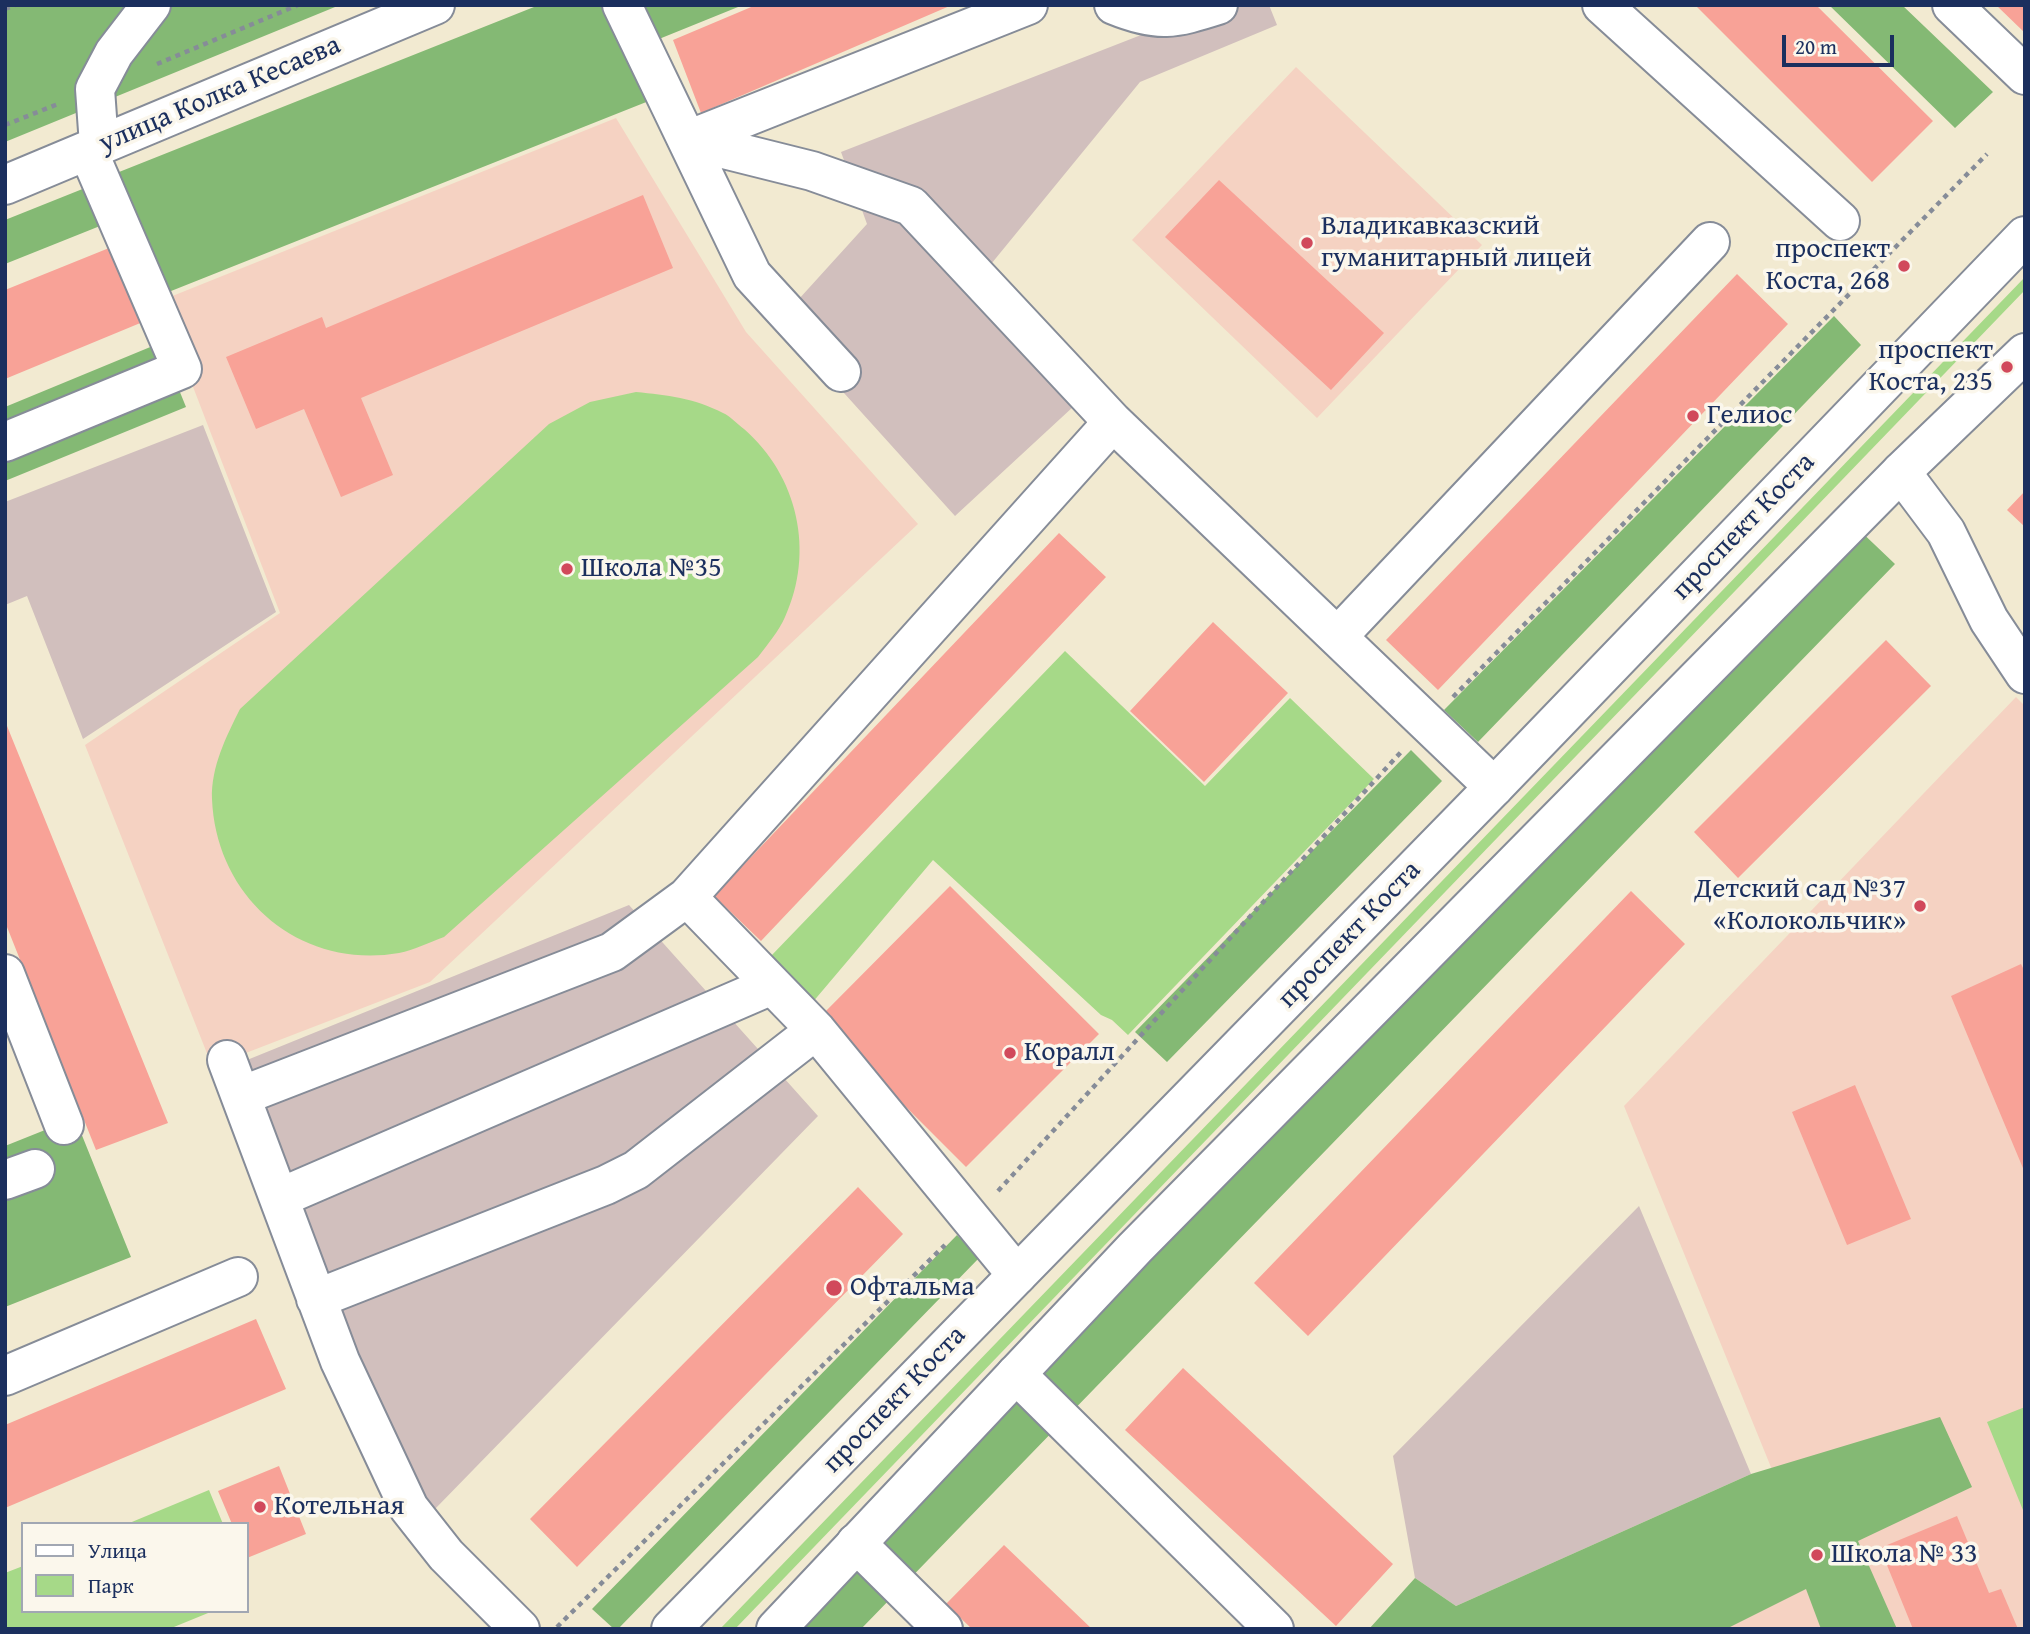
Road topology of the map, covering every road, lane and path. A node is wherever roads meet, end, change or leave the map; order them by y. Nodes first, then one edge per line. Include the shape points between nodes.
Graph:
1 (15, 5) edge
2 (151, 5) edge
3 (435, 5) edge
4 (622, 5) edge
5 (1028, 5) edge
6 (1114, 5) edge
7 (1218, 5) edge
8 (1602, 5) edge
9 (1952, 5) edge
10 (5, 9) edge
11 (2025, 75) edge
12 (688, 140) junction
13 (94, 148) junction
14 (1987, 154) dead end
15 (5, 185) edge
16 (1840, 221) dead end
17 (2025, 236) edge
18 (1710, 242) dead end
19 (2025, 353) edge
20 (841, 372) dead end
21 (1113, 422) junction
22 (5, 442) edge
23 (1901, 472) junction
24 (1338, 636) junction
25 (2025, 674) edge
26 (1427, 723) junction
27 (1494, 787) junction
28 (687, 897) junction
29 (5, 974) edge
30 (772, 985) junction
31 (816, 1030) junction
32 (227, 1060) dead end
33 (241, 1096) junction
34 (64, 1125) dead end
35 (279, 1198) junction
36 (970, 1221) junction
37 (1017, 1275) junction
38 (238, 1277) dead end
39 (317, 1299) junction
40 (1016, 1374) junction
41 (5, 1376) edge
42 (856, 1543) junction
43 (520, 1629) edge
44 (556, 1629) edge
45 (671, 1629) edge
46 (776, 1629) edge
47 (943, 1629) edge
48 (1274, 1629) edge

1 - 10 path
2 - 13 main road via 114,53 95,89
3 - 13 main road, улица Колка Кесаева
4 - 12 main road
5 - 12 main road
6 - 7 main road via 1151,19
8 - 16 main road
9 - 11 main road
12 - 20 main road via 752,275
12 - 21 main road via 812,171 911,206
13 - 15 main road, улица Колка Кесаева
13 - 22 main road via 182,369
14 - 26 path
17 - 27 main road, проспект Коста
18 - 24 main road
19 - 23 main road
21 - 24 main road
21 - 28 main road
23 - 25 main road via 1945,532 1989,620
23 - 40 main road
24 - 26 main road
26 - 27 main road
26 - 36 path
27 - 37 main road, проспект Коста
28 - 30 main road
28 - 33 main road via 612,952
29 - 34 main road
30 - 31 main road
30 - 35 main road
31 - 36 main road
31 - 39 main road via 636,1170
32 - 33 main road
33 - 35 main road
35 - 39 main road
36 - 37 main road
36 - 44 path
37 - 45 main road, проспект Коста
38 - 41 main road
39 - 43 main road via 340,1361 409,1508 446,1555
40 - 42 main road
40 - 48 main road
42 - 46 main road
42 - 47 main road

